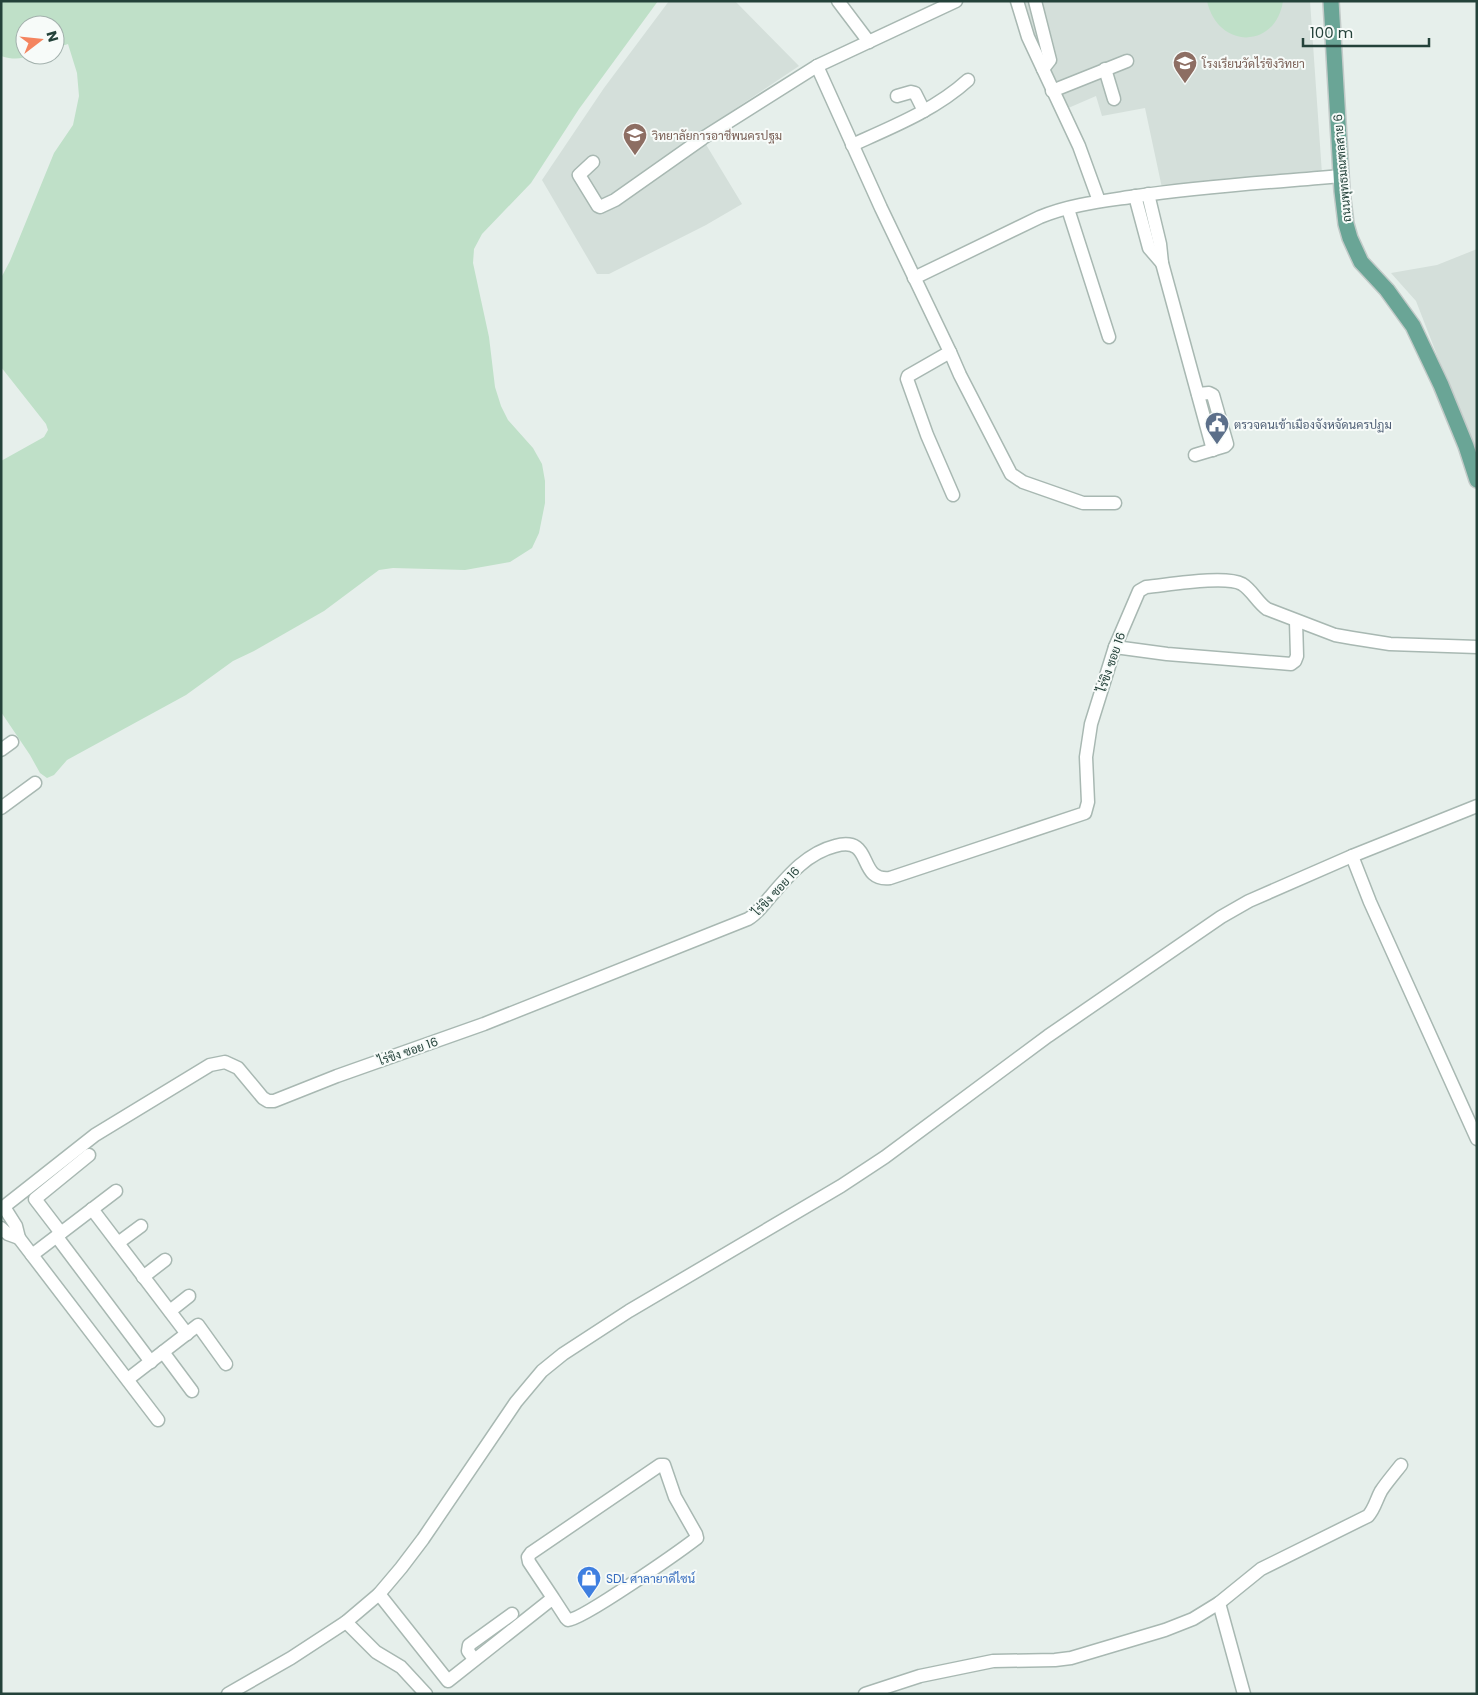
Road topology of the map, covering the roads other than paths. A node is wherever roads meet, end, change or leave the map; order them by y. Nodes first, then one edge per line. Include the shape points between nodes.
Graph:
1 (838, 1) edge
2 (956, 1) edge
3 (1017, 1) edge
4 (1036, 1) edge
5 (1330, 1) edge
6 (869, 42) junction
7 (1126, 61) dead end
8 (816, 66) junction
9 (1042, 69) junction
10 (1105, 69) junction
11 (968, 80) dead end
12 (1052, 91) junction
13 (897, 96) dead end
14 (1114, 100) dead end
15 (924, 111) junction
16 (852, 146) junction
17 (593, 162) dead end
18 (1342, 176) junction
19 (1141, 195) junction
20 (1099, 201) junction
21 (1068, 209) junction
22 (914, 278) junction
23 (1109, 337) dead end
24 (950, 352) junction
25 (1470, 449) edge
26 (1195, 456) dead end
27 (1475, 475) edge
28 (954, 495) dead end
29 (1116, 504) dead end
30 (1296, 621) junction
31 (1477, 646) edge
32 (1115, 647) junction
33 (12, 742) dead end
34 (1, 750) edge
35 (35, 783) dead end
36 (3, 803) edge
37 (1477, 806) edge
38 (1352, 856) junction
39 (1477, 1139) edge
40 (89, 1155) dead end
41 (116, 1191) dead end
42 (3, 1208) edge
43 (92, 1209) junction
44 (141, 1226) dead end
45 (1, 1228) edge
46 (59, 1235) junction
47 (19, 1238) junction
48 (118, 1243) junction
49 (32, 1255) junction
50 (165, 1260) dead end
51 (143, 1277) junction
52 (189, 1296) dead end
53 (170, 1311) junction
54 (187, 1334) junction
55 (163, 1352) junction
56 (151, 1362) junction
57 (226, 1364) dead end
58 (128, 1379) junction
59 (192, 1391) dead end
60 (158, 1420) dead end
61 (1401, 1465) dead end
62 (379, 1594) junction
63 (552, 1598) junction
64 (1219, 1603) junction
65 (512, 1614) dead end
66 (346, 1622) junction
67 (490, 1630) junction
68 (499, 1641) junction
69 (474, 1659) junction
70 (228, 1694) edge
71 (426, 1694) edge
72 (865, 1694) edge
73 (1244, 1694) edge

1 - 6 street
2 - 6 street
3 - 9 street
4 - 9 street via 1050,60
5 - 18 main road, ถนนพุทธมณฑลสาย 6
6 - 8 street
7 - 10 street
8 - 16 street
8 - 17 street via 600,207 579,175
9 - 12 street
10 - 12 street
10 - 14 street
11 - 15 street via 954,93
12 - 20 street via 1079,146
13 - 15 street via 915,92
15 - 16 street
16 - 22 street
18 - 19 street
18 - 25 main road, ถนนพุทธมณฑลสาย 6 via 1346,224 1356,252 1413,326
19 - 20 street
19 - 26 street via 1149,248 1162,264 1213,450
20 - 21 street
21 - 22 street via 1040,217
21 - 23 street
22 - 24 street
24 - 28 street via 907,379
24 - 29 street via 1011,474 1024,482 1083,503
25 - 27 main road, ถนนพุทธมณฑลสาย 6
30 - 31 street, ไร่ขิง ซอย 16 via 1335,635 1390,644
30 - 32 street via 1297,656 1291,664
30 - 32 street, ไร่ขิง ซอย 16 via 1267,609 1246,587 1231,581 1146,587 1139,591
32 - 42 street, ไร่ขิง ซอย 16 via 1088,739 1088,802 1085,813 886,879 873,875 853,844 822,850 787,877 757,913 748,919 484,1024 274,1101 263,1098 238,1068 225,1062 210,1065 95,1135
33 - 34 street
35 - 36 street
37 - 38 street
38 - 39 street
38 - 62 street via 1221,917 1048,1036 886,1158 628,1311 563,1354 542,1371 516,1402 423,1539
40 - 46 street via 35,1198
41 - 43 street
42 - 47 street via 16,1226
43 - 46 street
43 - 48 street
44 - 48 street
45 - 47 street
46 - 49 street
46 - 56 street
47 - 49 street
48 - 51 street
49 - 58 street
50 - 51 street
51 - 53 street
52 - 53 street
53 - 54 street
54 - 55 street
54 - 57 street via 198,1325
55 - 56 street
55 - 59 street
56 - 58 street
58 - 60 street
61 - 64 street via 1384,1486 1368,1516 1261,1569
62 - 66 street
62 - 69 street via 448,1681
63 - 63 street via 529,1562 531,1553 664,1465 697,1538 573,1619 568,1620
63 - 68 street
64 - 72 street via 1178,1626 1071,1658 993,1661 920,1676
64 - 73 street
65 - 67 street
66 - 70 street
66 - 71 street via 376,1652 401,1667
67 - 68 street
67 - 69 street via 468,1648
68 - 69 street

